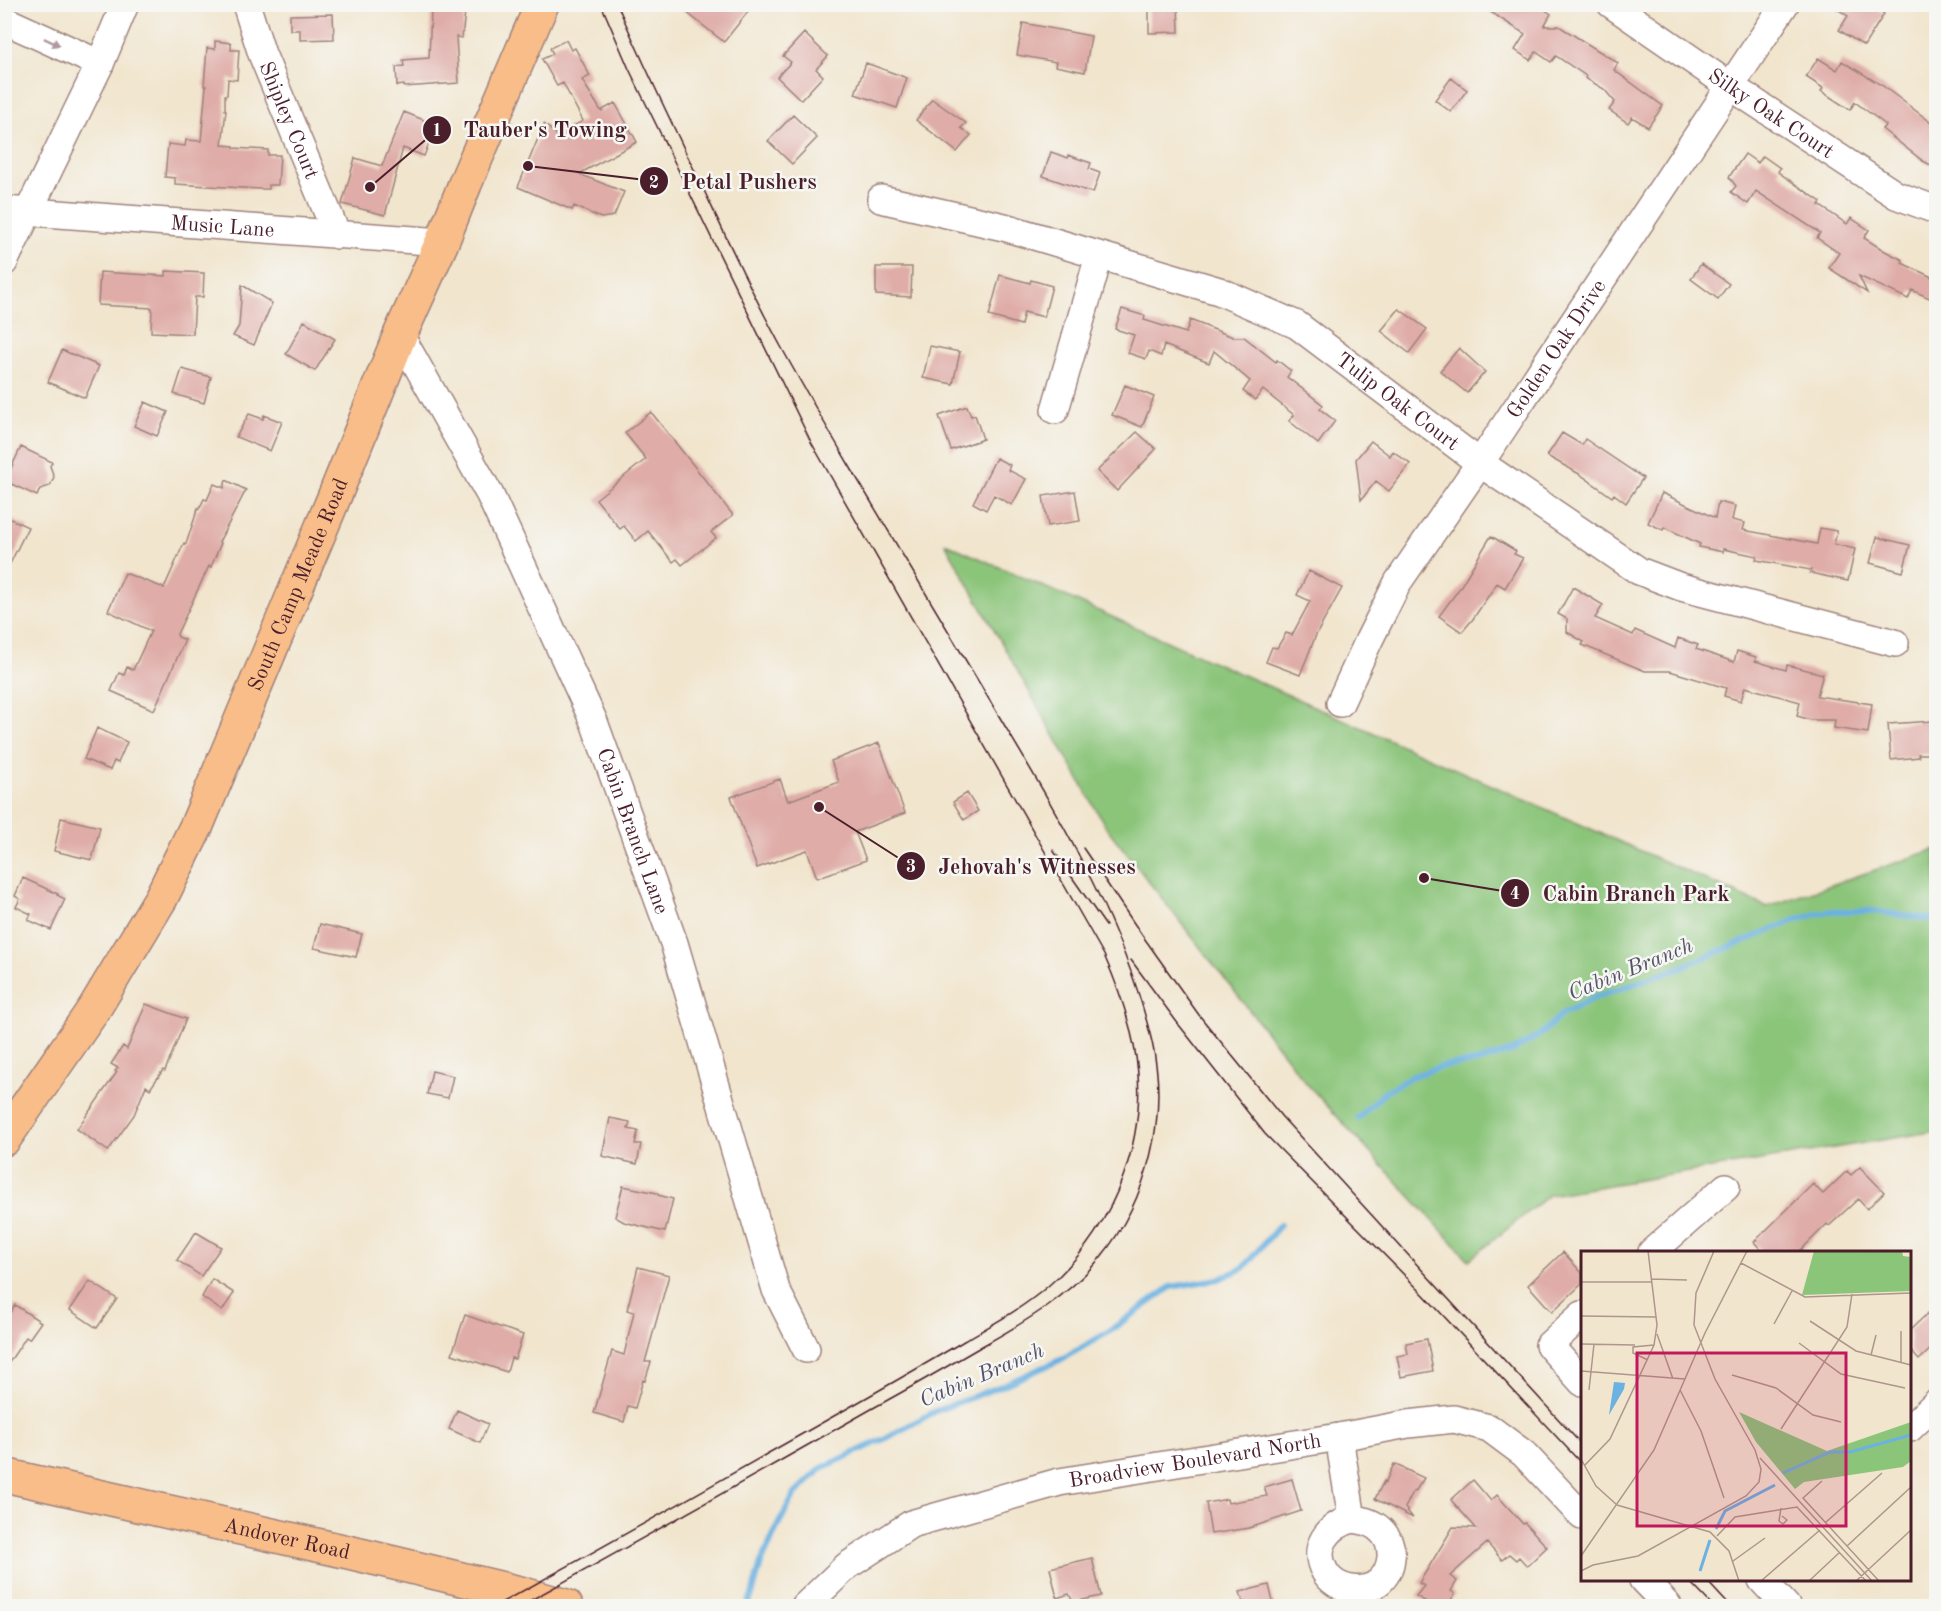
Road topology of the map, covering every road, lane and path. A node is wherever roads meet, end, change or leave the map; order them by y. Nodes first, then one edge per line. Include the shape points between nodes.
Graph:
1 (125, 4) edge
2 (246, 4) edge
3 (542, 4) edge
4 (1611, 4) edge
5 (1785, 4) edge
6 (4, 20) edge
7 (100, 64) junction
8 (1730, 86) junction
9 (881, 199) dead end
10 (1936, 210) edge
11 (17, 211) edge
12 (338, 235) junction
13 (442, 242) junction
14 (1099, 256) junction
15 (4, 262) edge
16 (400, 335) junction
17 (1055, 410) dead end
18 (1480, 463) junction
19 (1895, 642) dead end
20 (1340, 703) dead end
21 (4, 1139) edge
22 (1726, 1187) dead end
23 (1654, 1251) edge
24 (1581, 1316) edge
25 (806, 1349) dead end
26 (1581, 1381) edge
27 (1936, 1403) edge
28 (1911, 1427) edge
29 (1339, 1437) junction
30 (4, 1475) edge
31 (1581, 1515) edge
32 (1352, 1519) dead end
33 (1644, 1581) edge
34 (1763, 1581) edge
35 (566, 1606) edge
36 (806, 1606) edge
37 (1668, 1606) edge
38 (1786, 1606) edge

1 - 7 street
2 - 12 street, Shipley Court via 262,54
3 - 13 main road, South Camp Meade Road
4 - 8 street, Silky Oak Court
5 - 8 street, Golden Oak Drive
6 -> 7 street
7 - 11 street
8 - 10 street, Silky Oak Court via 1896,195
8 - 18 street, Golden Oak Drive
9 - 14 street, Tulip Oak Court via 1004,227
11 - 12 street, Music Lane
11 - 15 street
12 - 13 street, Music Lane
13 - 16 main road, South Camp Meade Road
14 - 17 street
14 - 18 street, Tulip Oak Court via 1219,291 1297,325
16 - 21 main road, South Camp Meade Road via 228,753 161,898 94,1009
16 - 25 street, Cabin Branch Lane via 490,495 594,722 674,943 776,1290
18 - 19 street, Tulip Oak Court via 1639,571 1681,587
18 - 20 street, Golden Oak Drive via 1398,582
22 - 23 street
24 - 26 street via 1549,1345
27 - 28 street
29 - 31 street, Broadview Boulevard North via 1454,1419 1489,1428 1524,1454
29 - 32 street
29 - 36 street, Broadview Boulevard North via 1059,1482 911,1524 847,1566
30 - 35 main road, Andover Road via 348,1551
33 - 37 street
34 - 38 street

